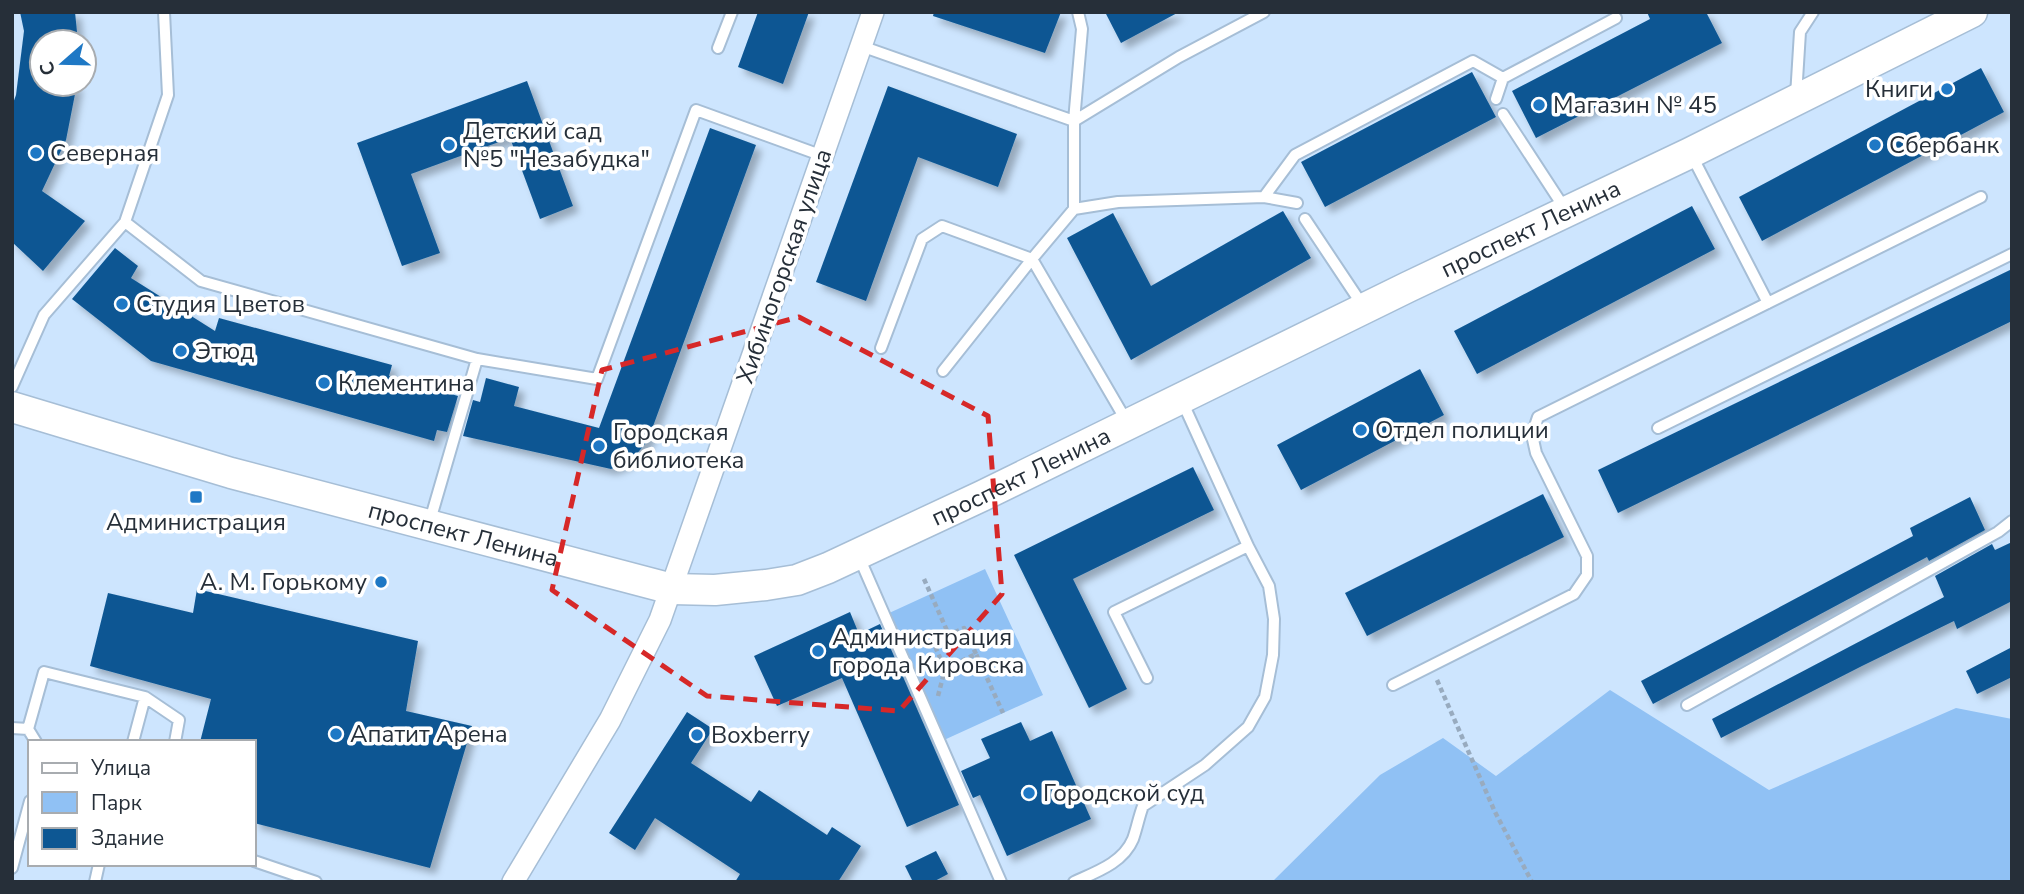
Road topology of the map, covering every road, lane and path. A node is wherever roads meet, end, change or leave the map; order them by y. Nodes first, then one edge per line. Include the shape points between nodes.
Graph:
1 (164, 12) edge
2 (732, 12) edge
3 (873, 12) edge
4 (1078, 12) edge
5 (1264, 12) edge
6 (1813, 12) edge
7 (1972, 12) edge
8 (1616, 18) dead end
9 (861, 46) junction
10 (719, 48) dead end
11 (1503, 78) junction
12 (1496, 99) dead end
13 (1796, 99) junction
14 (1503, 114) dead end
15 (1074, 121) junction
16 (1690, 153) junction
17 (822, 156) junction
18 (1264, 197) junction
19 (1981, 197) dead end
20 (1297, 203) dead end
21 (1073, 209) junction
22 (1566, 211) junction
23 (1305, 219) dead end
24 (125, 222) junction
25 (2012, 254) edge
26 (1032, 258) junction
27 (1768, 303) junction
28 (1365, 309) junction
29 (881, 348) dead end
30 (477, 359) junction
31 (943, 371) dead end
32 (12, 387) edge
33 (1181, 398) junction
34 (12, 407) edge
35 (1128, 424) junction
36 (1658, 428) dead end
37 (2012, 522) edge
38 (429, 524) junction
39 (1248, 545) junction
40 (858, 555) junction
41 (924, 579) dead end
42 (672, 589) junction
43 (949, 635) junction
44 (976, 654) junction
45 (1431, 666) junction
46 (1147, 678) dead end
47 (1393, 685) dead end
48 (145, 697) junction
49 (1687, 705) dead end
50 (1003, 713) dead end
51 (12, 728) edge
52 (29, 729) junction
53 (35, 740) edge
54 (133, 740) edge
55 (175, 740) edge
56 (28, 807) edge
57 (15, 846) edge
58 (256, 861) edge
59 (12, 868) edge
60 (316, 882) edge
61 (513, 882) edge
62 (1001, 882) edge
63 (1074, 882) edge
64 (1532, 882) edge

1 - 24 lane via 169,95
2 - 10 lane
3 - 9 street, Хибиногорская улица
4 - 15 lane via 1082,29
5 - 15 lane
6 - 13 lane via 1800,32
7 - 13 main road, проспект Ленина
8 - 11 lane
9 - 15 lane
9 - 17 street, Хибиногорская улица
11 - 12 lane
11 - 18 lane via 1473,61 1295,155
13 - 16 main road, проспект Ленина
14 - 22 lane
15 - 21 lane
16 - 22 main road, проспект Ленина
16 - 27 lane
17 - 30 lane via 696,110 597,379
17 - 42 street, Хибиногорская улица
18 - 20 lane
18 - 21 lane via 1118,202
19 - 27 lane
21 - 26 lane
22 - 28 main road, проспект Ленина
23 - 28 lane
24 - 30 lane via 201,281
24 - 32 lane via 44,315
25 - 36 lane
26 - 29 lane via 942,226 922,239
26 - 31 lane
26 - 35 lane
27 - 45 lane via 1538,417 1532,435 1536,453 1587,555 1587,575 1574,594
28 - 33 main road, проспект Ленина
30 - 38 lane
33 - 35 main road, проспект Ленина
33 - 39 lane
34 - 38 main road, проспект Ленина via 231,473
35 - 40 main road, проспект Ленина
37 - 49 lane
38 - 42 main road, проспект Ленина
39 - 46 lane via 1114,612
39 - 63 lane via 1269,586 1274,619 1265,697 1248,727 1205,765 1143,806 1132,841 1120,858
40 - 42 main road, проспект Ленина via 797,580 715,590
40 - 62 lane
41 - 43 path
42 - 61 street, Хибиногорская улица via 610,720
43 - 44 path via 964,628
43 - 44 path via 933,642 945,669
44 - 50 path
45 - 47 lane
45 - 64 path via 1494,811
48 - 52 lane via 44,672
48 - 54 lane
48 - 55 lane via 179,720
51 - 52 lane
52 - 53 lane
56 - 57 lane
57 - 59 lane
58 - 60 lane

